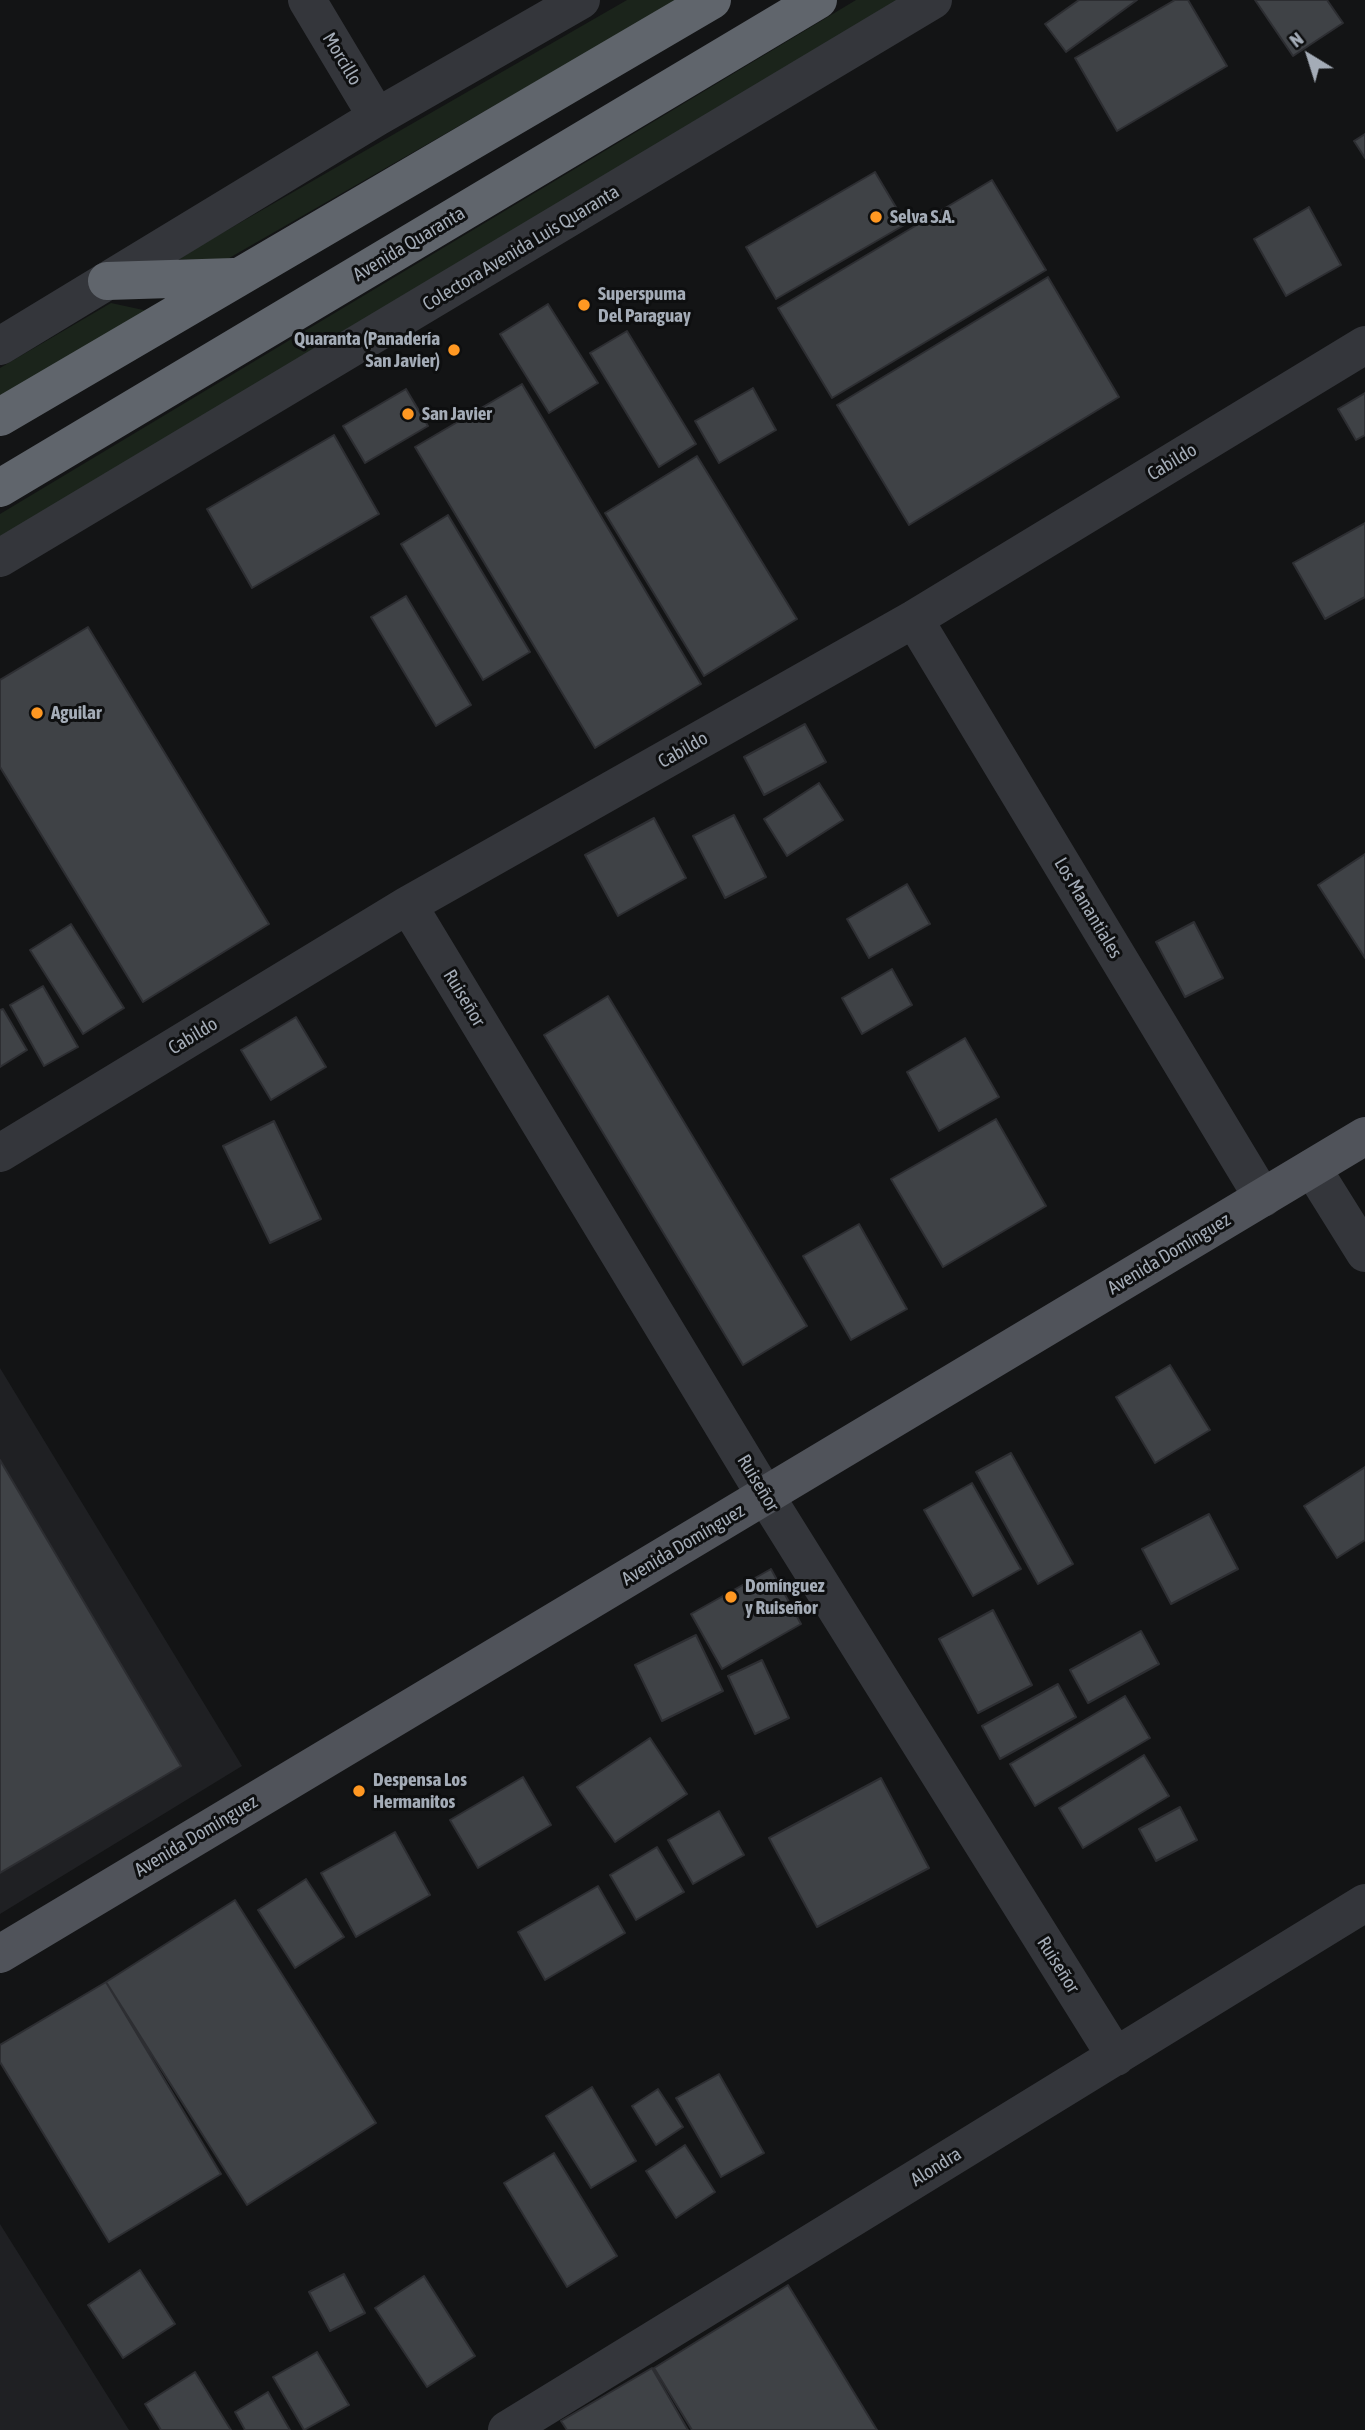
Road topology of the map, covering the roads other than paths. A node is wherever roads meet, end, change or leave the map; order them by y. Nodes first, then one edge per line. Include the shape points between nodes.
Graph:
1 (307, 0) edge
2 (581, 0) edge
3 (712, 0) edge
4 (818, 0) edge
5 (933, 0) edge
6 (377, 117) junction
7 (239, 276) junction
8 (107, 281) junction
9 (1365, 345) edge
10 (0, 346) edge
11 (0, 416) edge
12 (0, 488) edge
13 (0, 558) edge
14 (914, 619) junction
15 (408, 905) junction
16 (1365, 1136) edge
17 (0, 1153) edge
18 (1312, 1168) junction
19 (1263, 1198) junction
20 (1365, 1253) edge
21 (765, 1495) junction
22 (1365, 1903) edge
23 (0, 1954) edge
24 (1116, 2057) junction
25 (507, 2430) edge

1 - 6 street, Morcillo
2 - 6 street
3 - 7 highway
4 - 12 highway, Avenida Quaranta
5 - 13 street, Colectora Avenida Luis Quaranta
6 - 8 street
7 - 8 highway
7 - 11 highway
8 - 10 street
9 - 14 street, Cabildo
14 - 15 street, Cabildo
14 - 19 street, Los Manantiales
15 - 17 street, Cabildo
15 - 21 street, Ruiseñor
16 - 18 main road, Avenida Domínguez
18 - 19 main road, Avenida Domínguez
18 - 20 street
19 - 21 main road, Avenida Domínguez
21 - 23 main road, Avenida Domínguez
21 - 24 street, Ruiseñor
22 - 24 street, Alondra
24 - 25 street, Alondra

